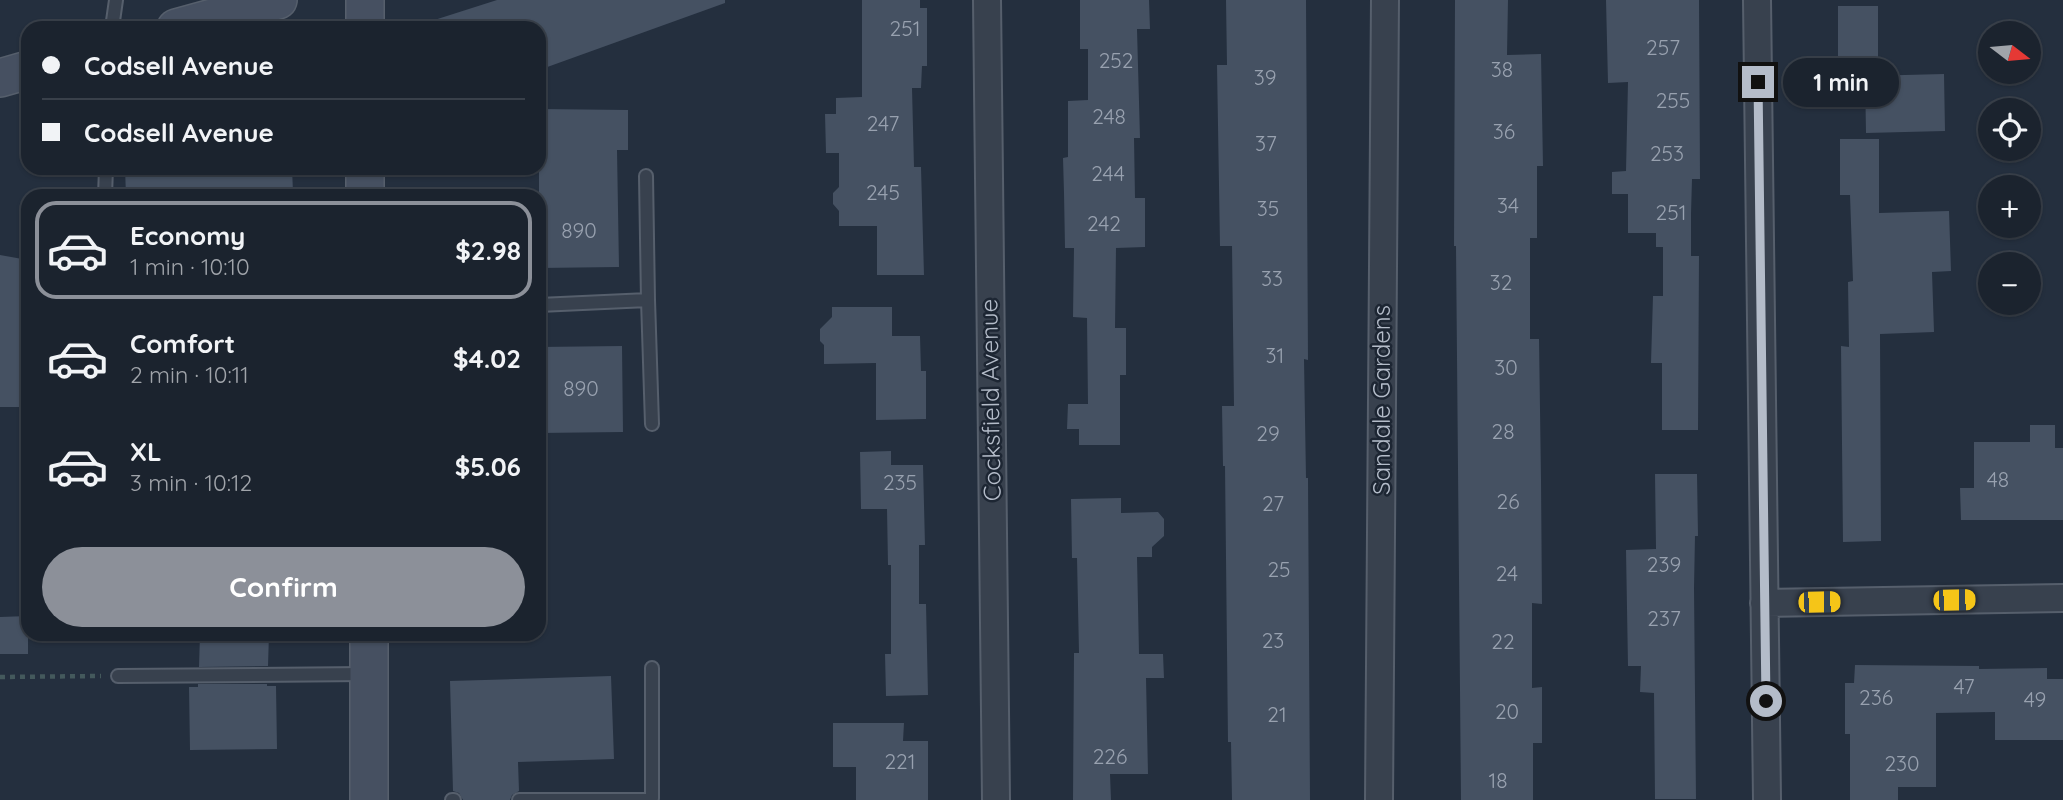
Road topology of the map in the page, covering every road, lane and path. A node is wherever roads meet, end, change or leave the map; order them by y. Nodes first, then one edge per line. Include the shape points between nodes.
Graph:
1 (116, 0) edge
2 (278, 0) edge
3 (365, 0) edge
4 (986, 0) edge
5 (1385, 0) edge
6 (1756, 0) edge
7 (113, 21) edge
8 (202, 21) edge
9 (365, 21) edge
10 (21, 72) edge
11 (0, 78) edge
12 (646, 176) dead end
13 (648, 300) junction
14 (546, 305) edge
15 (652, 424) dead end
16 (2063, 598) edge
17 (1764, 603) junction
18 (369, 641) edge
19 (652, 668) dead end
20 (369, 674) junction
21 (118, 676) joint
22 (0, 677) edge
23 (652, 799) edge
24 (369, 800) edge
25 (519, 800) edge
26 (996, 800) edge
27 (1379, 800) edge
28 (1767, 800) edge

1 - 7 lane
2 - 8 main road
3 - 9 main road
4 - 26 street, Cocksfield Avenue
5 - 27 street, Sandale Gardens
6 - 17 street
10 - 11 main road
12 - 13 lane
13 - 14 lane
13 - 15 lane
16 - 17 street
17 - 28 street
18 - 20 main road
19 - 23 lane
20 - 21 lane
20 - 24 main road
21 - 22 path
23 - 25 lane

